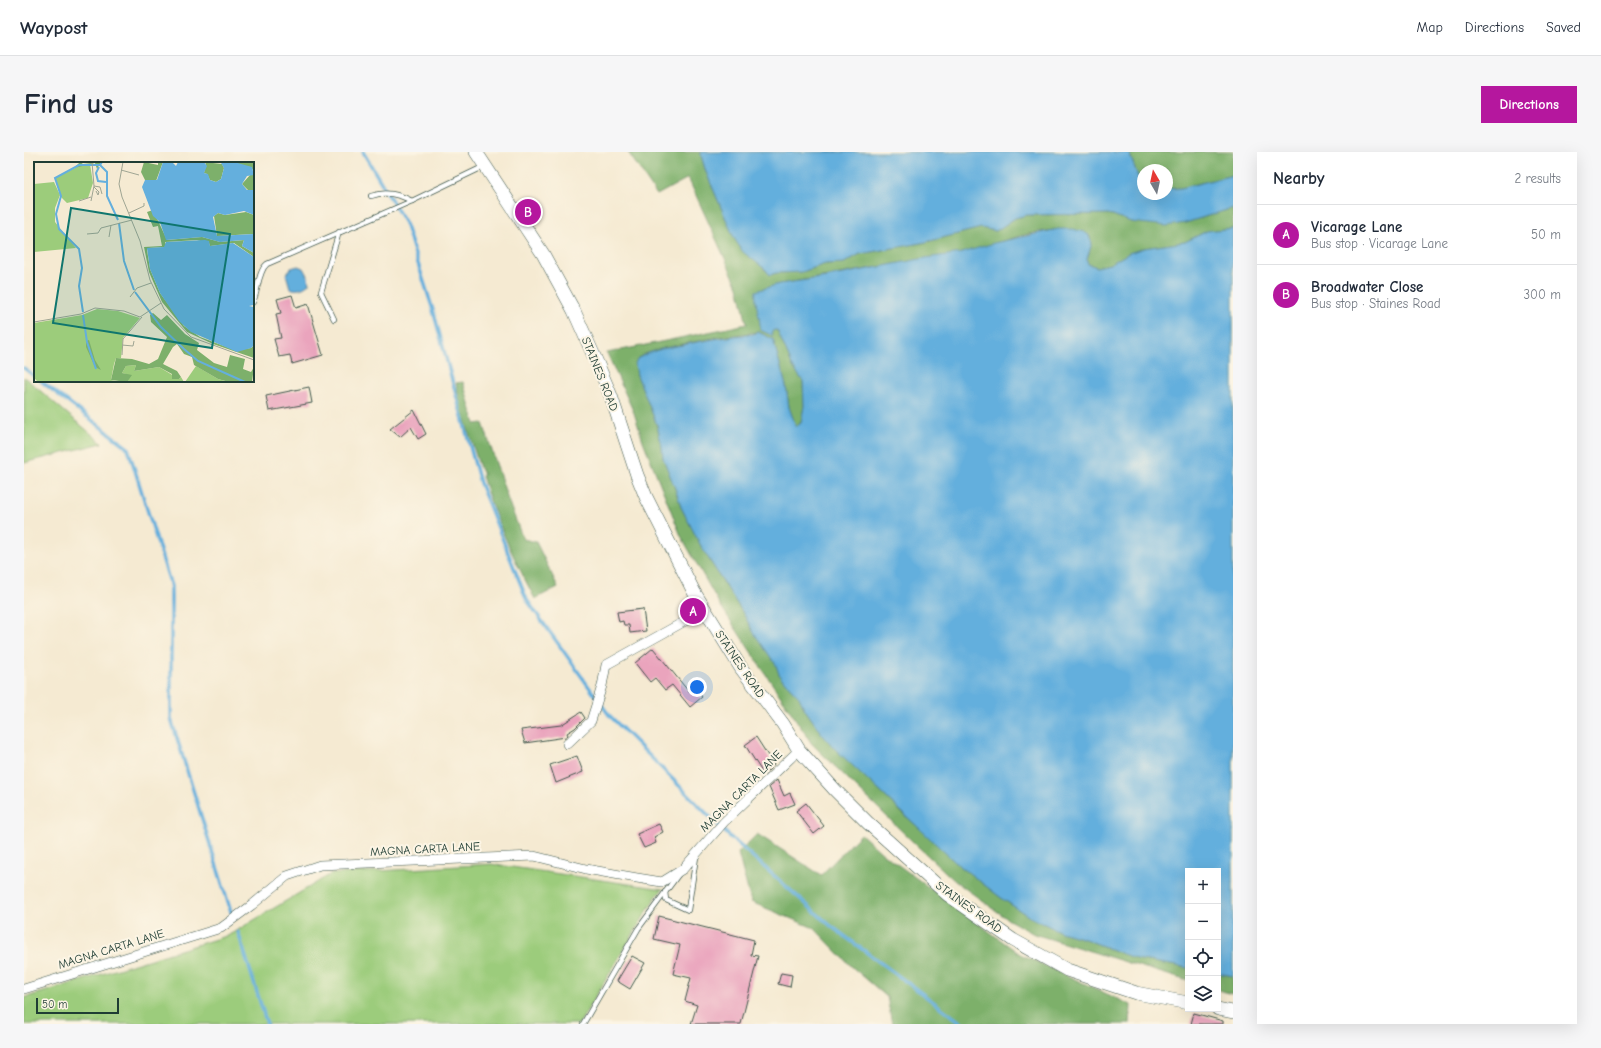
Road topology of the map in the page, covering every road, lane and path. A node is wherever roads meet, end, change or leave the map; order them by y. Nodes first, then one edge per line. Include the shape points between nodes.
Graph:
1 (476, 152) edge
2 (486, 166) junction
3 (371, 196) dead end
4 (412, 201) junction
5 (339, 232) junction
6 (254, 300) edge
7 (334, 319) dead end
8 (705, 610) junction
9 (567, 744) dead end
10 (799, 750) junction
11 (697, 854) junction
12 (683, 869) junction
13 (665, 892) junction
14 (24, 989) edge
15 (1185, 1002) edge
16 (1221, 1010) edge
17 (1233, 1012) edge
18 (584, 1024) edge

1 - 2 main road, STAINES ROAD
2 - 4 lane
2 - 8 main road, STAINES ROAD via 543,254 574,311 598,365 646,498
3 - 4 lane via 384,193 402,196
4 - 5 lane
5 - 6 lane via 264,266
5 - 7 lane via 321,292
8 - 9 street via 606,665 591,721
8 - 10 main road, STAINES ROAD via 741,668
10 - 11 street, MAGNA CARTA LANE via 724,822
10 - 15 main road, STAINES ROAD via 868,823 948,895 1013,940 1067,970 1136,993
11 - 12 street, MAGNA CARTA LANE
11 - 13 lane via 688,910 666,900
12 - 13 lane
12 - 14 street, MAGNA CARTA LANE via 662,882 534,856 320,865 287,876 221,928
13 - 18 lane via 638,929
16 - 17 main road

